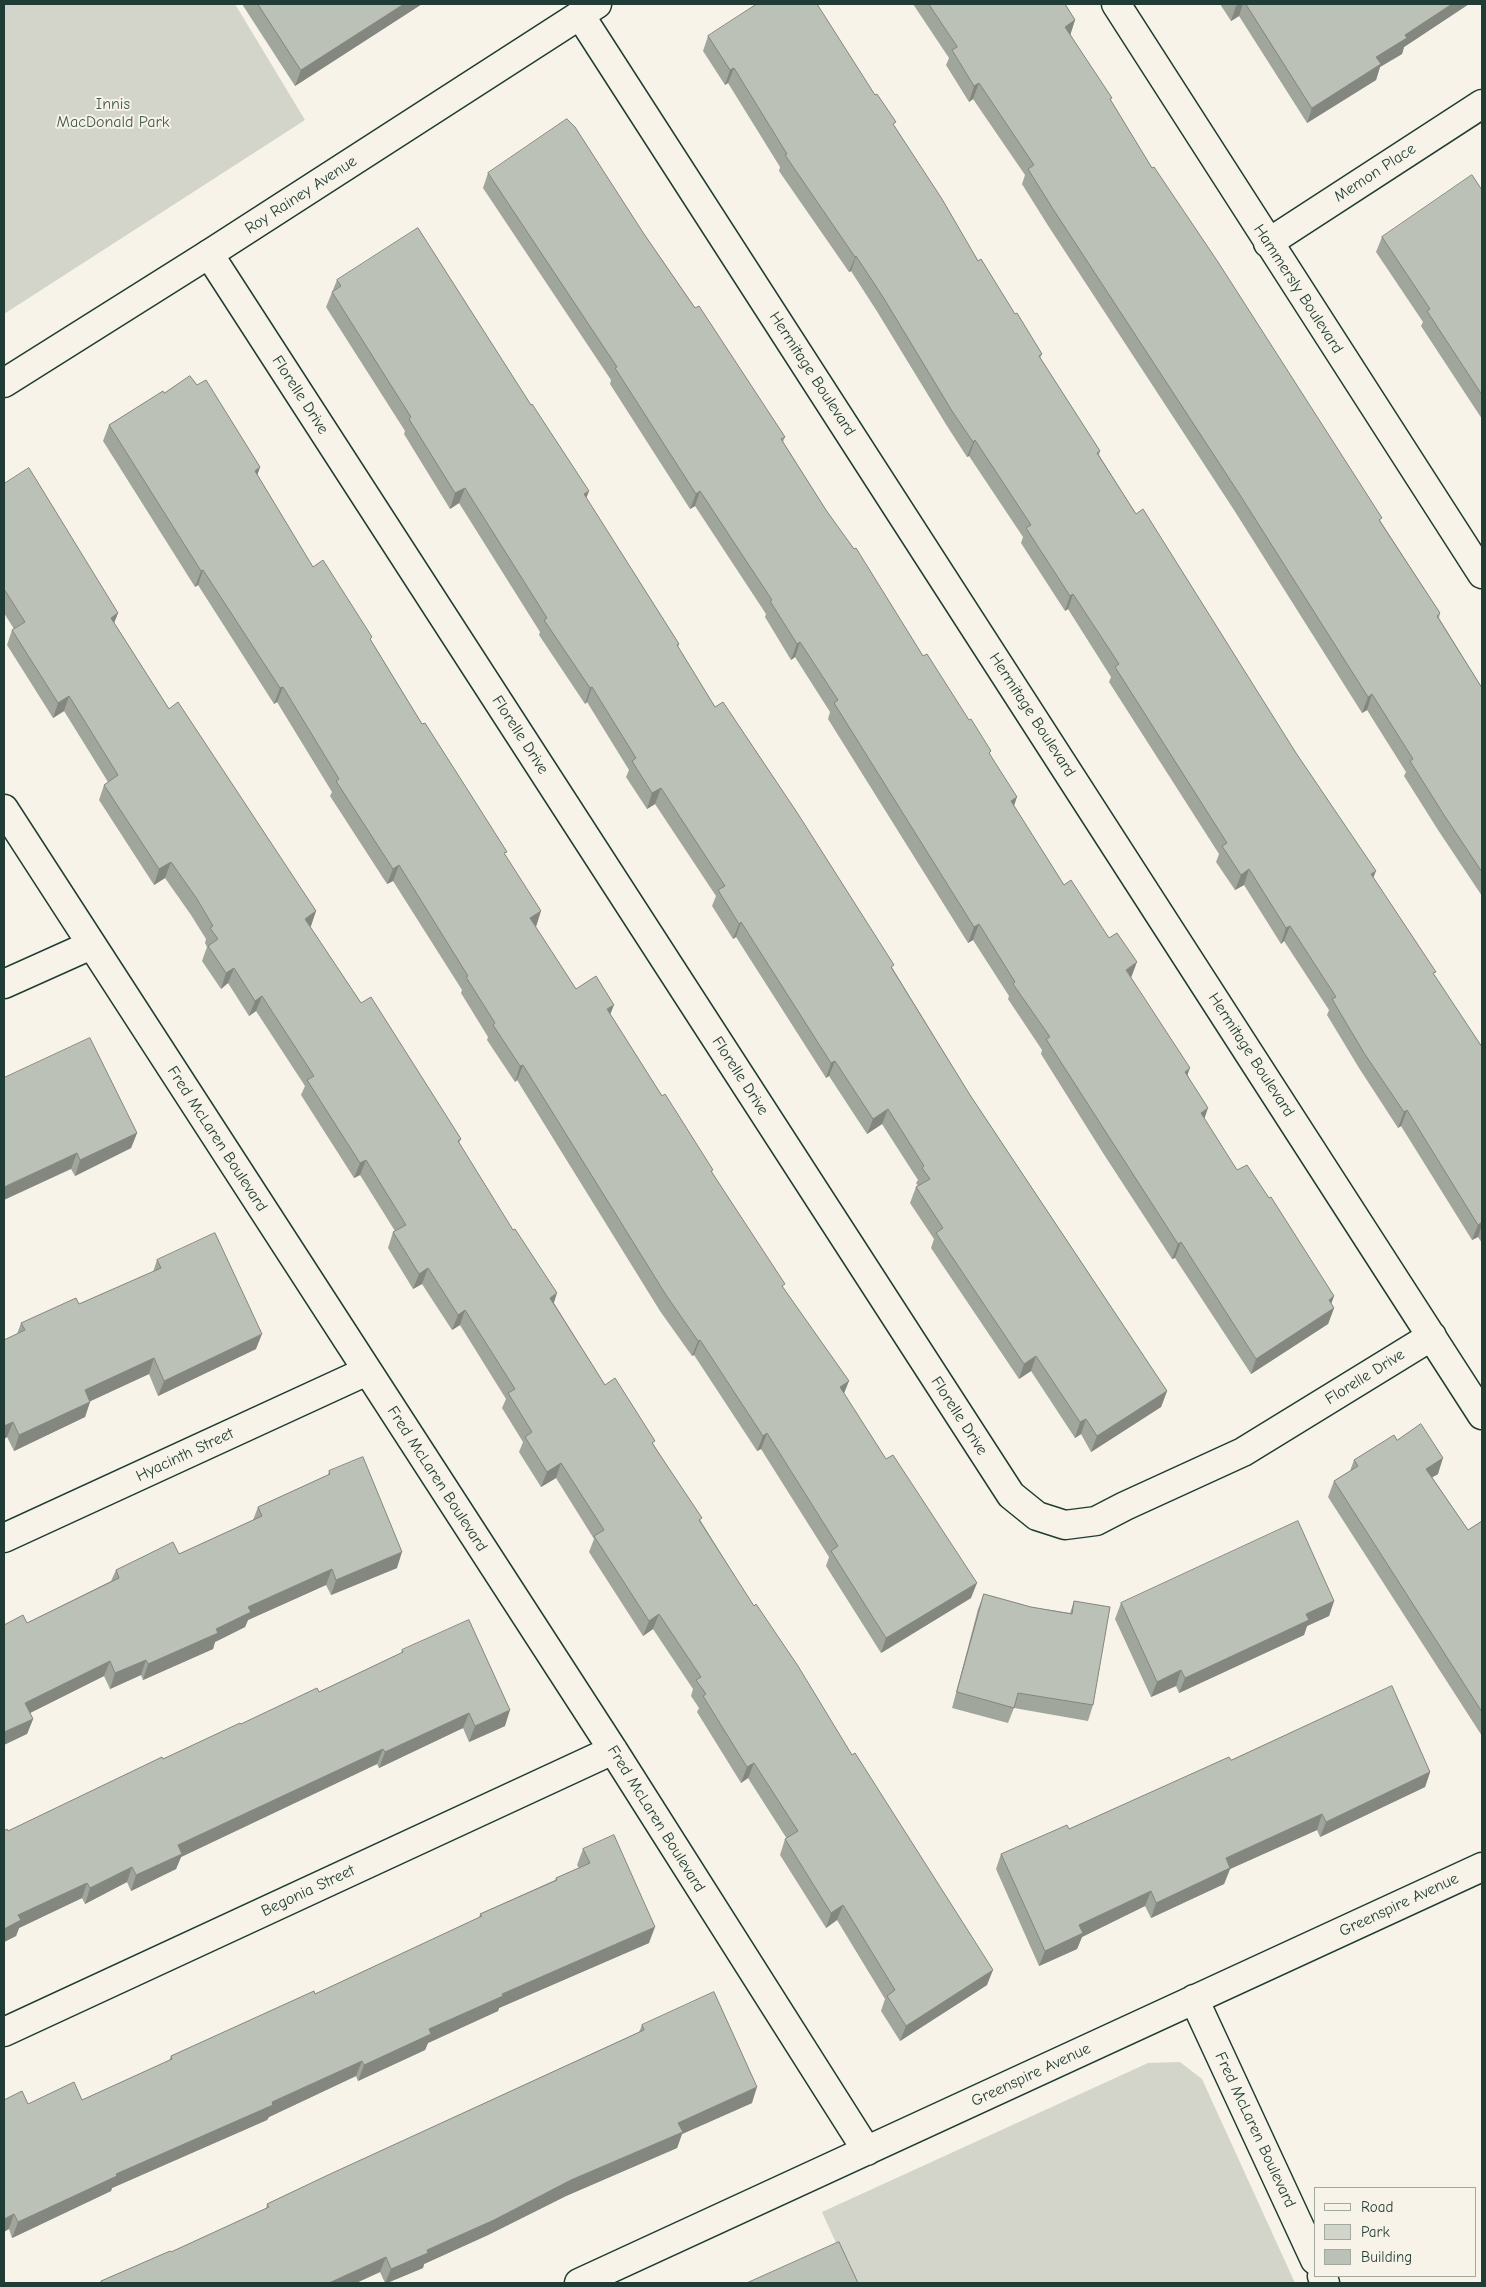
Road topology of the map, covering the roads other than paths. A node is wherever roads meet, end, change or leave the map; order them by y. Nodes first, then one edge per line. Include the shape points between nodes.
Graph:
1 (1116, 4) edge
2 (589, 9) edge
3 (1482, 104) edge
4 (1268, 243) junction
5 (209, 254) junction
6 (4, 383) edge
7 (1482, 574) edge
8 (4, 809) edge
9 (91, 945) junction
10 (4, 984) edge
11 (1432, 1336) junction
12 (367, 1371) junction
13 (1482, 1415) edge
14 (4, 1538) edge
15 (612, 1750) junction
16 (1482, 1867) edge
17 (1194, 2000) junction
18 (4, 2032) edge
19 (867, 2150) junction
20 (1314, 2258) edge
21 (579, 2283) edge

1 - 4 street, Hammersly Boulevard
2 - 5 street, Roy Rainey Avenue
2 - 11 street, Hermitage Boulevard
3 - 4 street, Memon Place
4 - 7 street, Hammersly Boulevard
5 - 6 street, Roy Rainey Avenue
5 - 11 street, Florelle Drive via 1010,1495 1036,1516 1065,1525 1096,1521 1243,1452
8 - 9 street, Fred McLaren Boulevard
9 - 10 street
9 - 12 street, Fred McLaren Boulevard
11 - 13 street, Hermitage Boulevard
12 - 14 street, Hyacinth Street
12 - 15 street, Fred McLaren Boulevard
15 - 18 street, Begonia Street
15 - 19 street, Fred McLaren Boulevard
16 - 17 street, Greenspire Avenue
17 - 19 street, Greenspire Avenue
17 - 20 street, Fred McLaren Boulevard
19 - 21 street, Greenspire Avenue

